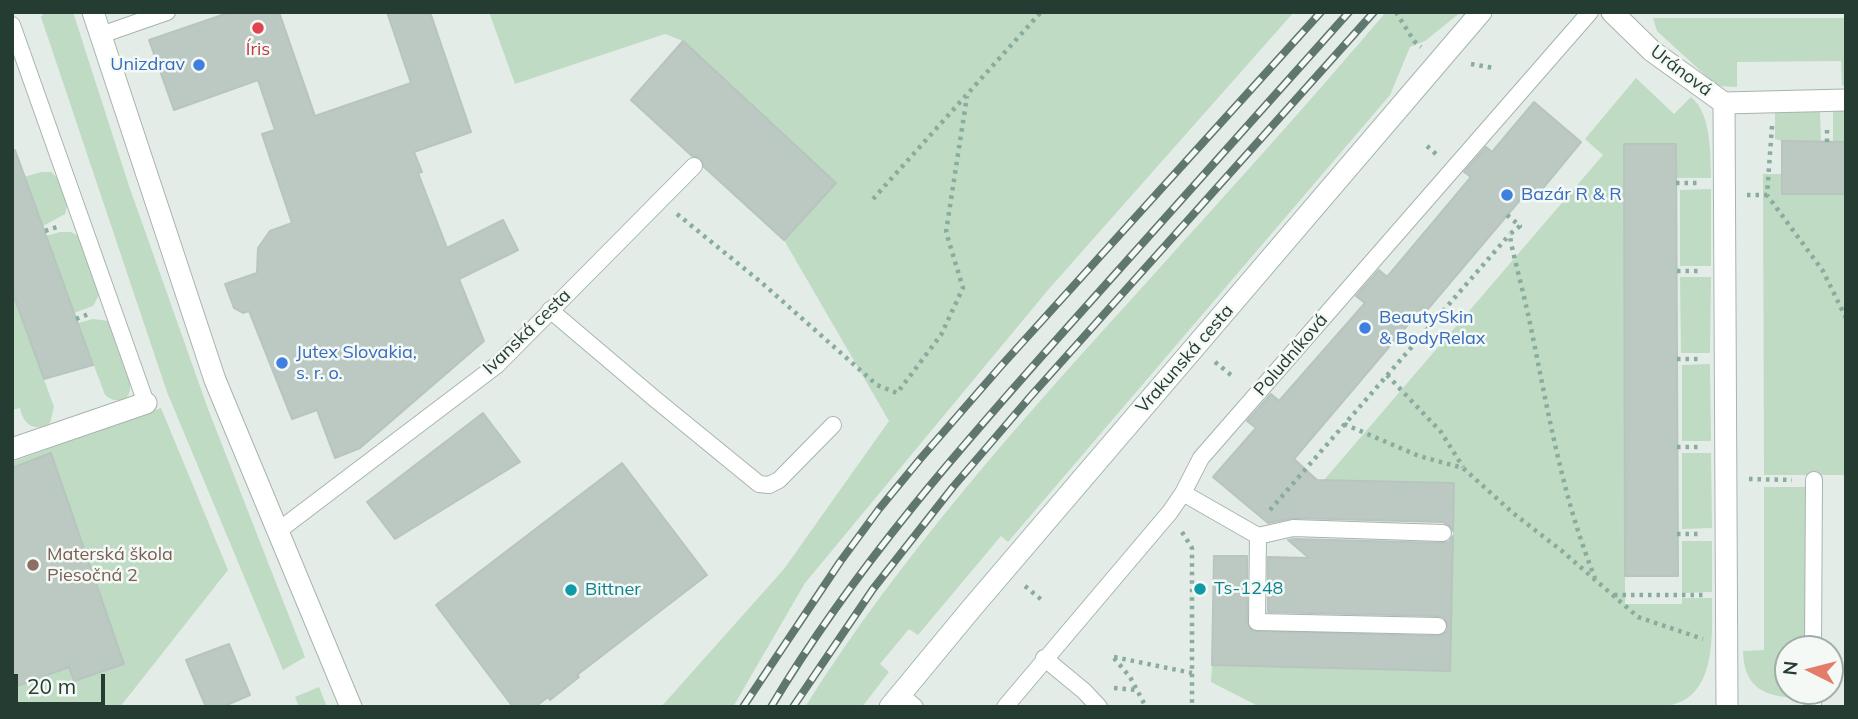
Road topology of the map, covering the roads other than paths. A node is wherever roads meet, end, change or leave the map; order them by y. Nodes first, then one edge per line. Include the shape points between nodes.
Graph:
1 (93, 12) edge
2 (167, 12) edge
3 (1481, 12) edge
4 (1590, 12) edge
5 (1612, 12) edge
6 (12, 25) edge
7 (101, 35) junction
8 (1846, 100) edge
9 (1724, 103) junction
10 (694, 166) dead end
11 (550, 310) junction
12 (146, 403) joint
13 (833, 425) dead end
14 (12, 449) edge
15 (1814, 480) road end
16 (1183, 493) junction
17 (278, 531) junction
18 (1443, 533) dead end
19 (1255, 534) junction
20 (1438, 626) dead end
21 (1813, 635) edge
22 (1044, 658) junction
23 (902, 703) edge
24 (351, 707) edge
25 (1005, 707) edge
26 (1099, 707) edge
27 (1727, 707) edge

1 - 7 street
2 - 7 lane
3 - 23 street, Vrakunská cesta
4 - 16 lane, Poludníková via 1200,458
5 - 9 street, Uránová via 1653,51
6 - 12 lane
7 - 17 street via 215,380
8 - 9 street, Uránová
9 - 27 street
10 - 11 lane, Ivanská cesta
11 - 13 lane via 759,484 779,480
11 - 17 lane, Ivanská cesta via 497,365
12 - 14 street
15 - 21 lane
16 - 19 lane
16 - 22 lane, Poludníková
17 - 24 street
18 - 19 lane via 1293,528
19 - 20 lane via 1256,622
22 - 25 lane, Poludníková
22 - 26 lane

